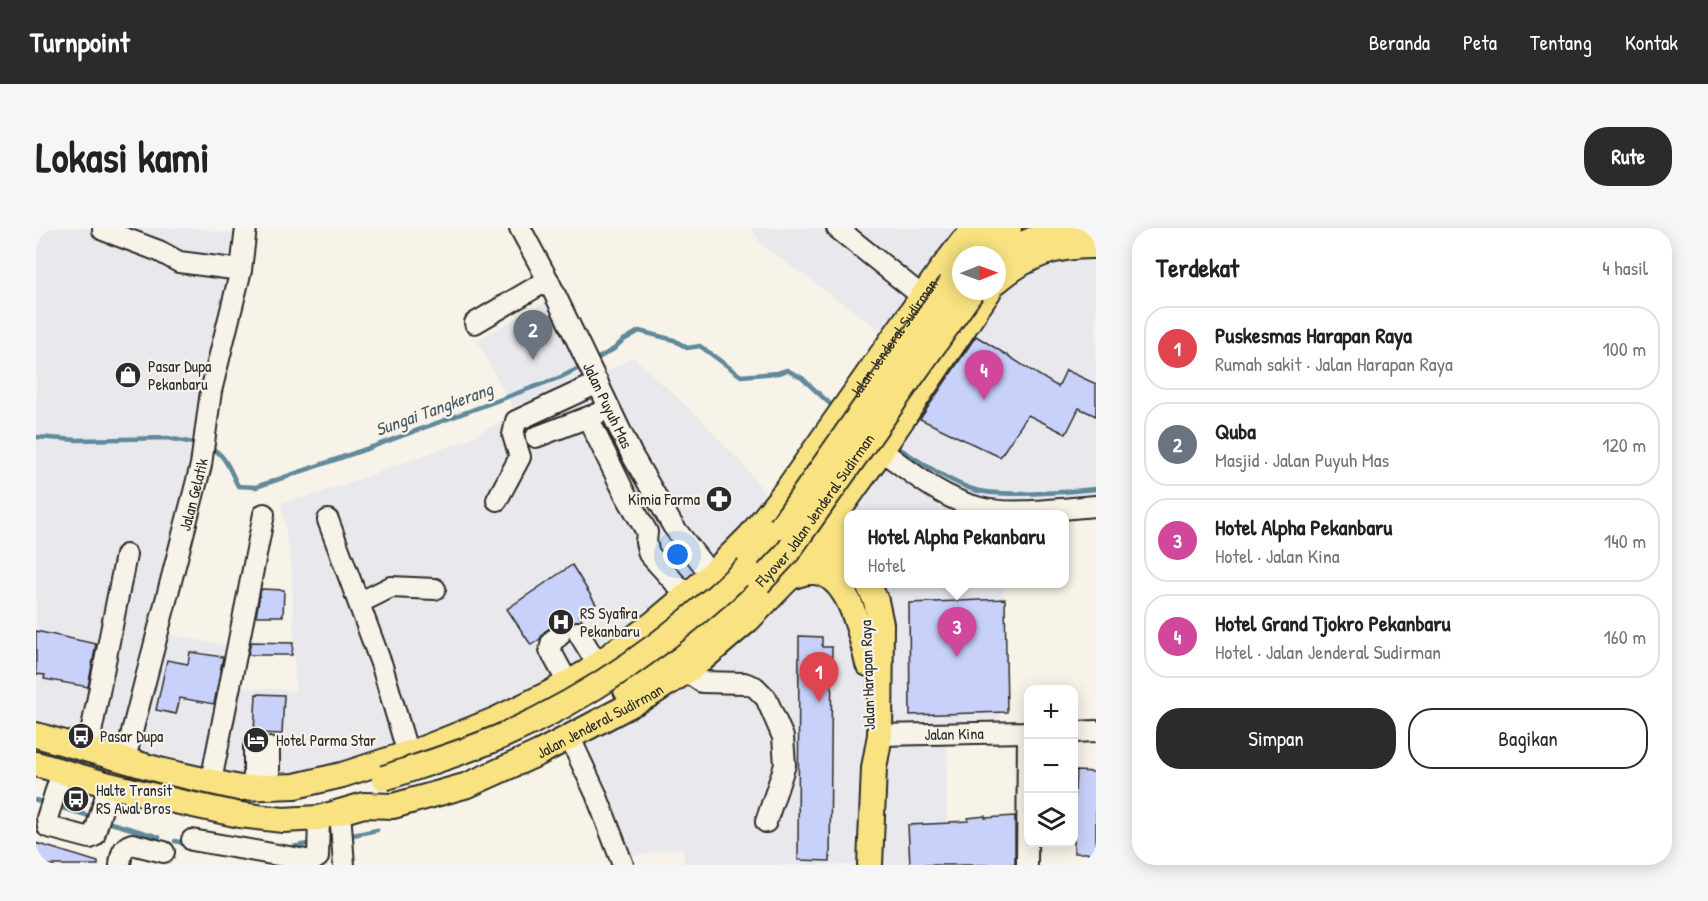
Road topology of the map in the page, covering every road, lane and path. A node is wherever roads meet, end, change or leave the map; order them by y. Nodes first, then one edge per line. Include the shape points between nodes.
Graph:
1 (246, 228) edge
2 (520, 228) edge
3 (837, 228) edge
4 (977, 228) edge
5 (1009, 228) edge
6 (103, 230) dead end
7 (1096, 231) edge
8 (985, 246) edge
9 (1096, 246) edge
10 (1006, 256) edge
11 (241, 270) junction
12 (1006, 273) edge
13 (549, 280) junction
14 (952, 284) edge
15 (923, 297) junction
16 (966, 300) edge
17 (983, 300) edge
18 (475, 323) dead end
19 (596, 378) junction
20 (859, 389) junction
21 (610, 409) junction
22 (588, 418) junction
23 (901, 421) junction
24 (536, 437) dead end
25 (878, 455) junction
26 (789, 487) junction
27 (497, 500) dead end
28 (1096, 506) edge
29 (774, 507) junction
30 (855, 510) edge
31 (994, 510) edge
32 (1024, 510) edge
33 (264, 514) dead end
34 (328, 520) dead end
35 (830, 522) junction
36 (816, 542) junction
37 (844, 545) edge
38 (126, 555) dead end
39 (844, 568) edge
40 (711, 576) junction
41 (789, 578) junction
42 (861, 588) edge
43 (865, 588) edge
44 (435, 589) dead end
45 (687, 596) junction
46 (359, 603) junction
47 (748, 620) junction
48 (868, 664) junction
49 (598, 665) junction
50 (686, 671) junction
51 (568, 683) junction
52 (1096, 730) edge
53 (1024, 732) edge
54 (1078, 732) edge
55 (36, 735) edge
56 (880, 735) junction
57 (570, 738) junction
58 (1028, 739) edge
59 (88, 748) junction
60 (408, 754) junction
61 (125, 759) junction
62 (36, 764) edge
63 (874, 768) junction
64 (62, 772) junction
65 (211, 781) junction
66 (312, 783) junction
67 (387, 784) junction
68 (109, 785) junction
69 (364, 805) junction
70 (330, 815) junction
71 (766, 822) dead end
72 (192, 840) dead end
73 (164, 852) dead end
74 (120, 865) edge
75 (344, 865) edge
76 (623, 865) edge
77 (870, 865) edge
78 (1027, 865) edge

1 - 11 street, Jalan Gelatik
2 - 13 street, Jalan Puyuh Mas
3 - 15 street
4 - 15 main road, Jalan Jenderal Sudirman via 963,241
5 - 8 main road
6 - 11 street via 179,262
7 - 10 main road via 1060,230 1044,234
9 - 12 main road via 1046,251
11 - 61 street, Jalan Gelatik via 213,379 201,465
13 - 18 street
13 - 19 street, Jalan Puyuh Mas
14 - 67 main road, Flyover Jalan Jenderal Sudirman, bridge via 781,527 719,594 624,668 551,711
15 - 20 main road, Jalan Jenderal Sudirman
16 - 67 main road, Flyover Jalan Jenderal Sudirman, bridge via 787,554 701,638 637,683 530,741 483,762
17 - 23 main road, Jalan Jenderal Sudirman
19 - 21 street, Jalan Puyuh Mas
19 - 27 street via 516,421 513,435 520,457
20 - 23 main road via 856,408 839,435 838,445 844,453 859,455 883,426
20 - 26 main road, Jalan Jenderal Sudirman
21 - 22 street
21 - 40 street, Jalan Puyuh Mas via 673,526
22 - 24 street
22 - 45 street via 647,532 649,554
23 - 25 main road, Jalan Jenderal Sudirman
25 - 30 main road
25 - 31 street via 937,491
25 - 35 main road, Jalan Jenderal Sudirman
26 - 29 main road, Jalan Jenderal Sudirman
26 - 35 main road
28 - 32 street
29 - 36 main road, Jalan Harapan Raya
29 - 40 main road, Jalan Jenderal Sudirman
33 - 65 street
34 - 46 street
35 - 36 main road, Jalan Jenderal Sudirman
35 - 37 main road
36 - 39 main road, Jalan Harapan Raya
36 - 41 main road, Jalan Jenderal Sudirman
38 - 59 street
40 - 45 main road, Jalan Jenderal Sudirman
40 - 47 main road via 738,568 756,575 759,594
41 - 47 main road, Jalan Jenderal Sudirman
41 - 48 main road via 812,572 828,577 840,589 855,611
42 - 48 main road, Jalan Harapan Raya
43 - 56 main road, Jalan Harapan Raya via 876,601 881,624
44 - 46 street via 391,587
45 - 49 main road, Jalan Jenderal Sudirman
46 - 60 street
47 - 50 main road, Jalan Jenderal Sudirman
48 - 63 main road, Jalan Harapan Raya via 869,735
49 - 51 main road, Jalan Jenderal Sudirman
49 - 51 street via 568,634 552,641 550,650
50 - 57 main road, Jalan Jenderal Sudirman
50 - 71 street via 702,682 744,683 766,698 783,737 784,765
51 - 60 main road, Jalan Jenderal Sudirman via 495,720
52 - 54 street
53 - 56 street, Jalan Kina
55 - 59 main road, Jalan Jenderal Sudirman
56 - 63 main road, Jalan Harapan Raya
57 - 69 main road, Jalan Jenderal Sudirman via 468,785 393,806
57 - 76 street
58 - 78 street
59 - 61 main road, Jalan Jenderal Sudirman
60 - 66 main road, Jalan Jenderal Sudirman
61 - 65 main road, Jalan Jenderal Sudirman
62 - 64 main road, Jalan Jenderal Sudirman
63 - 77 main road, Jalan Harapan Raya
64 - 68 main road, Jalan Jenderal Sudirman
64 - 68 street via 48,827 94,836
65 - 66 main road, Jalan Jenderal Sudirman via 239,788
66 - 67 main road via 333,789
67 - 69 main road
68 - 70 main road, Jalan Jenderal Sudirman via 240,815 283,820
69 - 70 main road, Jalan Jenderal Sudirman
70 - 72 street via 318,857 312,861
70 - 75 street
73 - 74 street via 128,845

